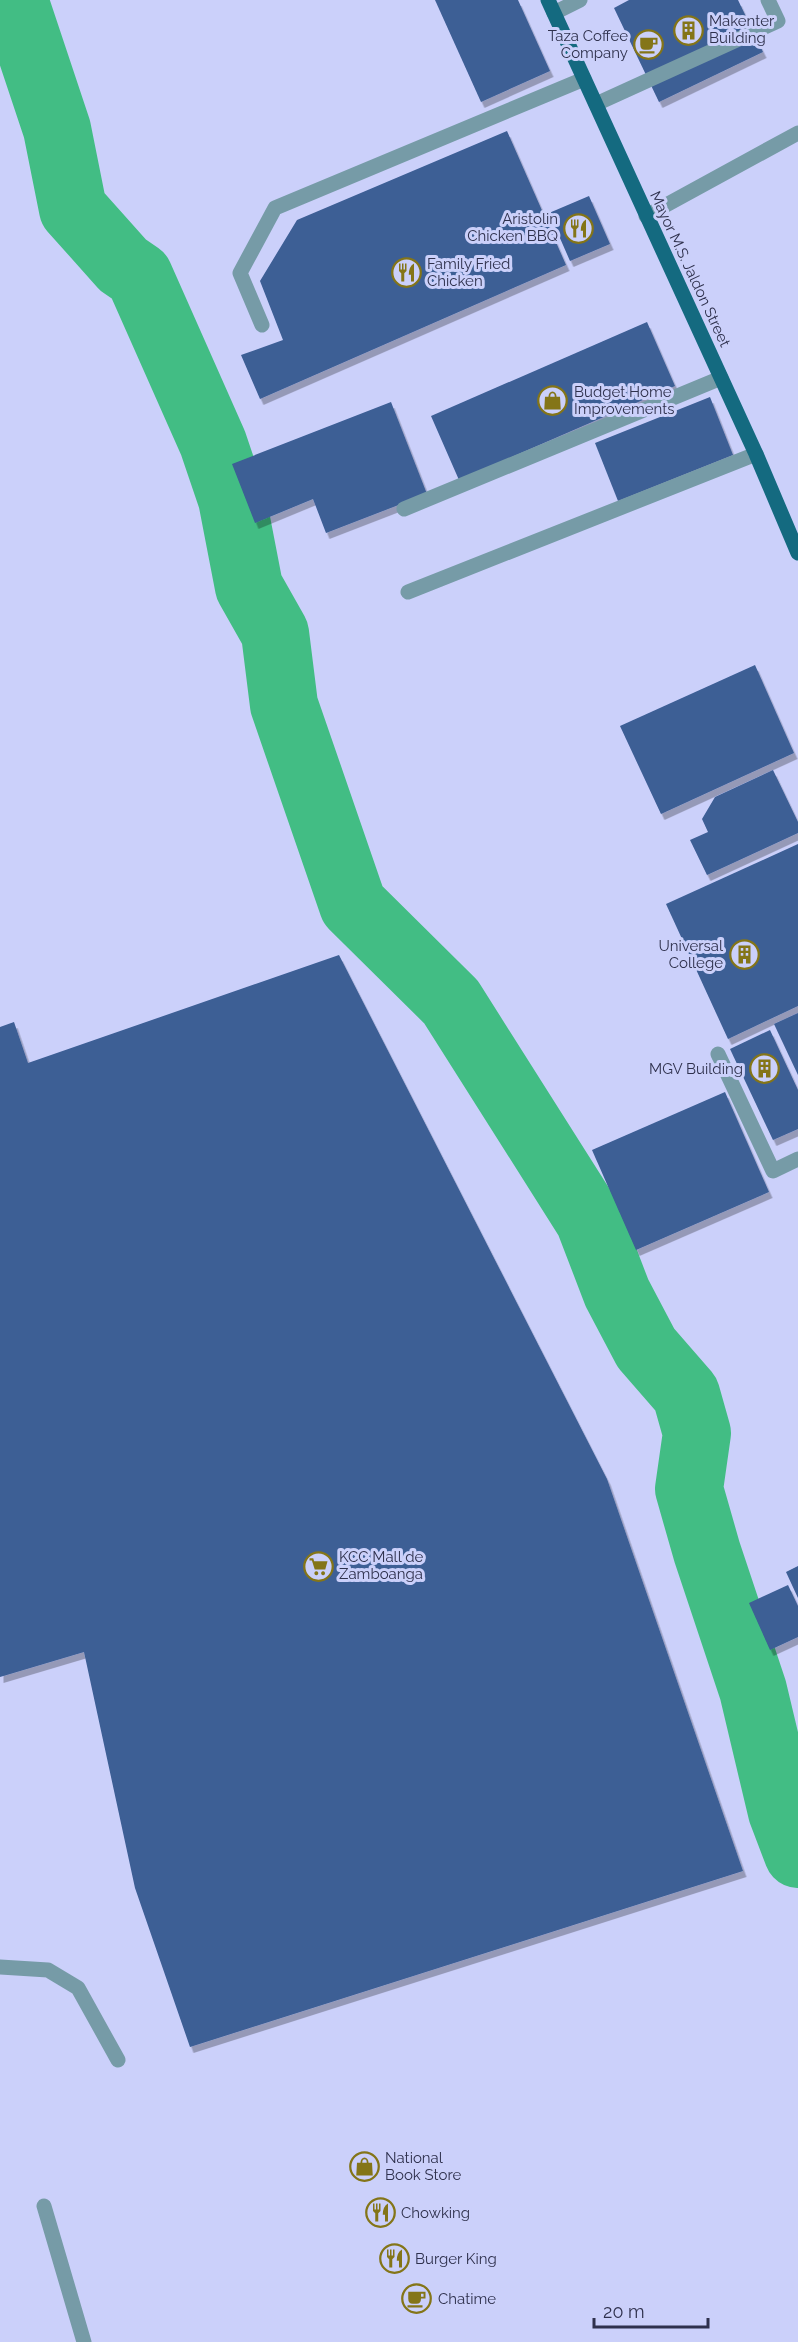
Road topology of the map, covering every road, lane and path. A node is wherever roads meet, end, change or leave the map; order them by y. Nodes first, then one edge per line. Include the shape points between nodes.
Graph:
1 (580, 0) edge
2 (768, 0) edge
3 (551, 6) edge
4 (584, 79) junction
5 (596, 104) junction
6 (798, 133) edge
7 (646, 216) junction
8 (262, 325) dead end
9 (721, 378) junction
10 (756, 454) junction
11 (404, 509) dead end
12 (798, 553) edge
13 (408, 592) dead end
14 (718, 1054) dead end
15 (798, 1160) edge
16 (0, 1967) edge
17 (118, 2060) dead end
18 (44, 2206) dead end
19 (84, 2342) edge

1 - 3 street
2 - 5 street via 778,21
3 - 4 main road, Mayor M.S. Jaldon Street
4 - 5 main road, Mayor M.S. Jaldon Street
4 - 8 street via 275,208 240,273
5 - 7 main road, Mayor M.S. Jaldon Street
6 - 7 street
7 - 9 main road, Mayor M.S. Jaldon Street
9 - 10 main road, Mayor M.S. Jaldon Street
9 - 11 street
10 - 12 main road, Mayor M.S. Jaldon Street
10 - 13 street
14 - 15 street via 773,1171
16 - 17 street via 48,1970 78,1988
18 - 19 street

